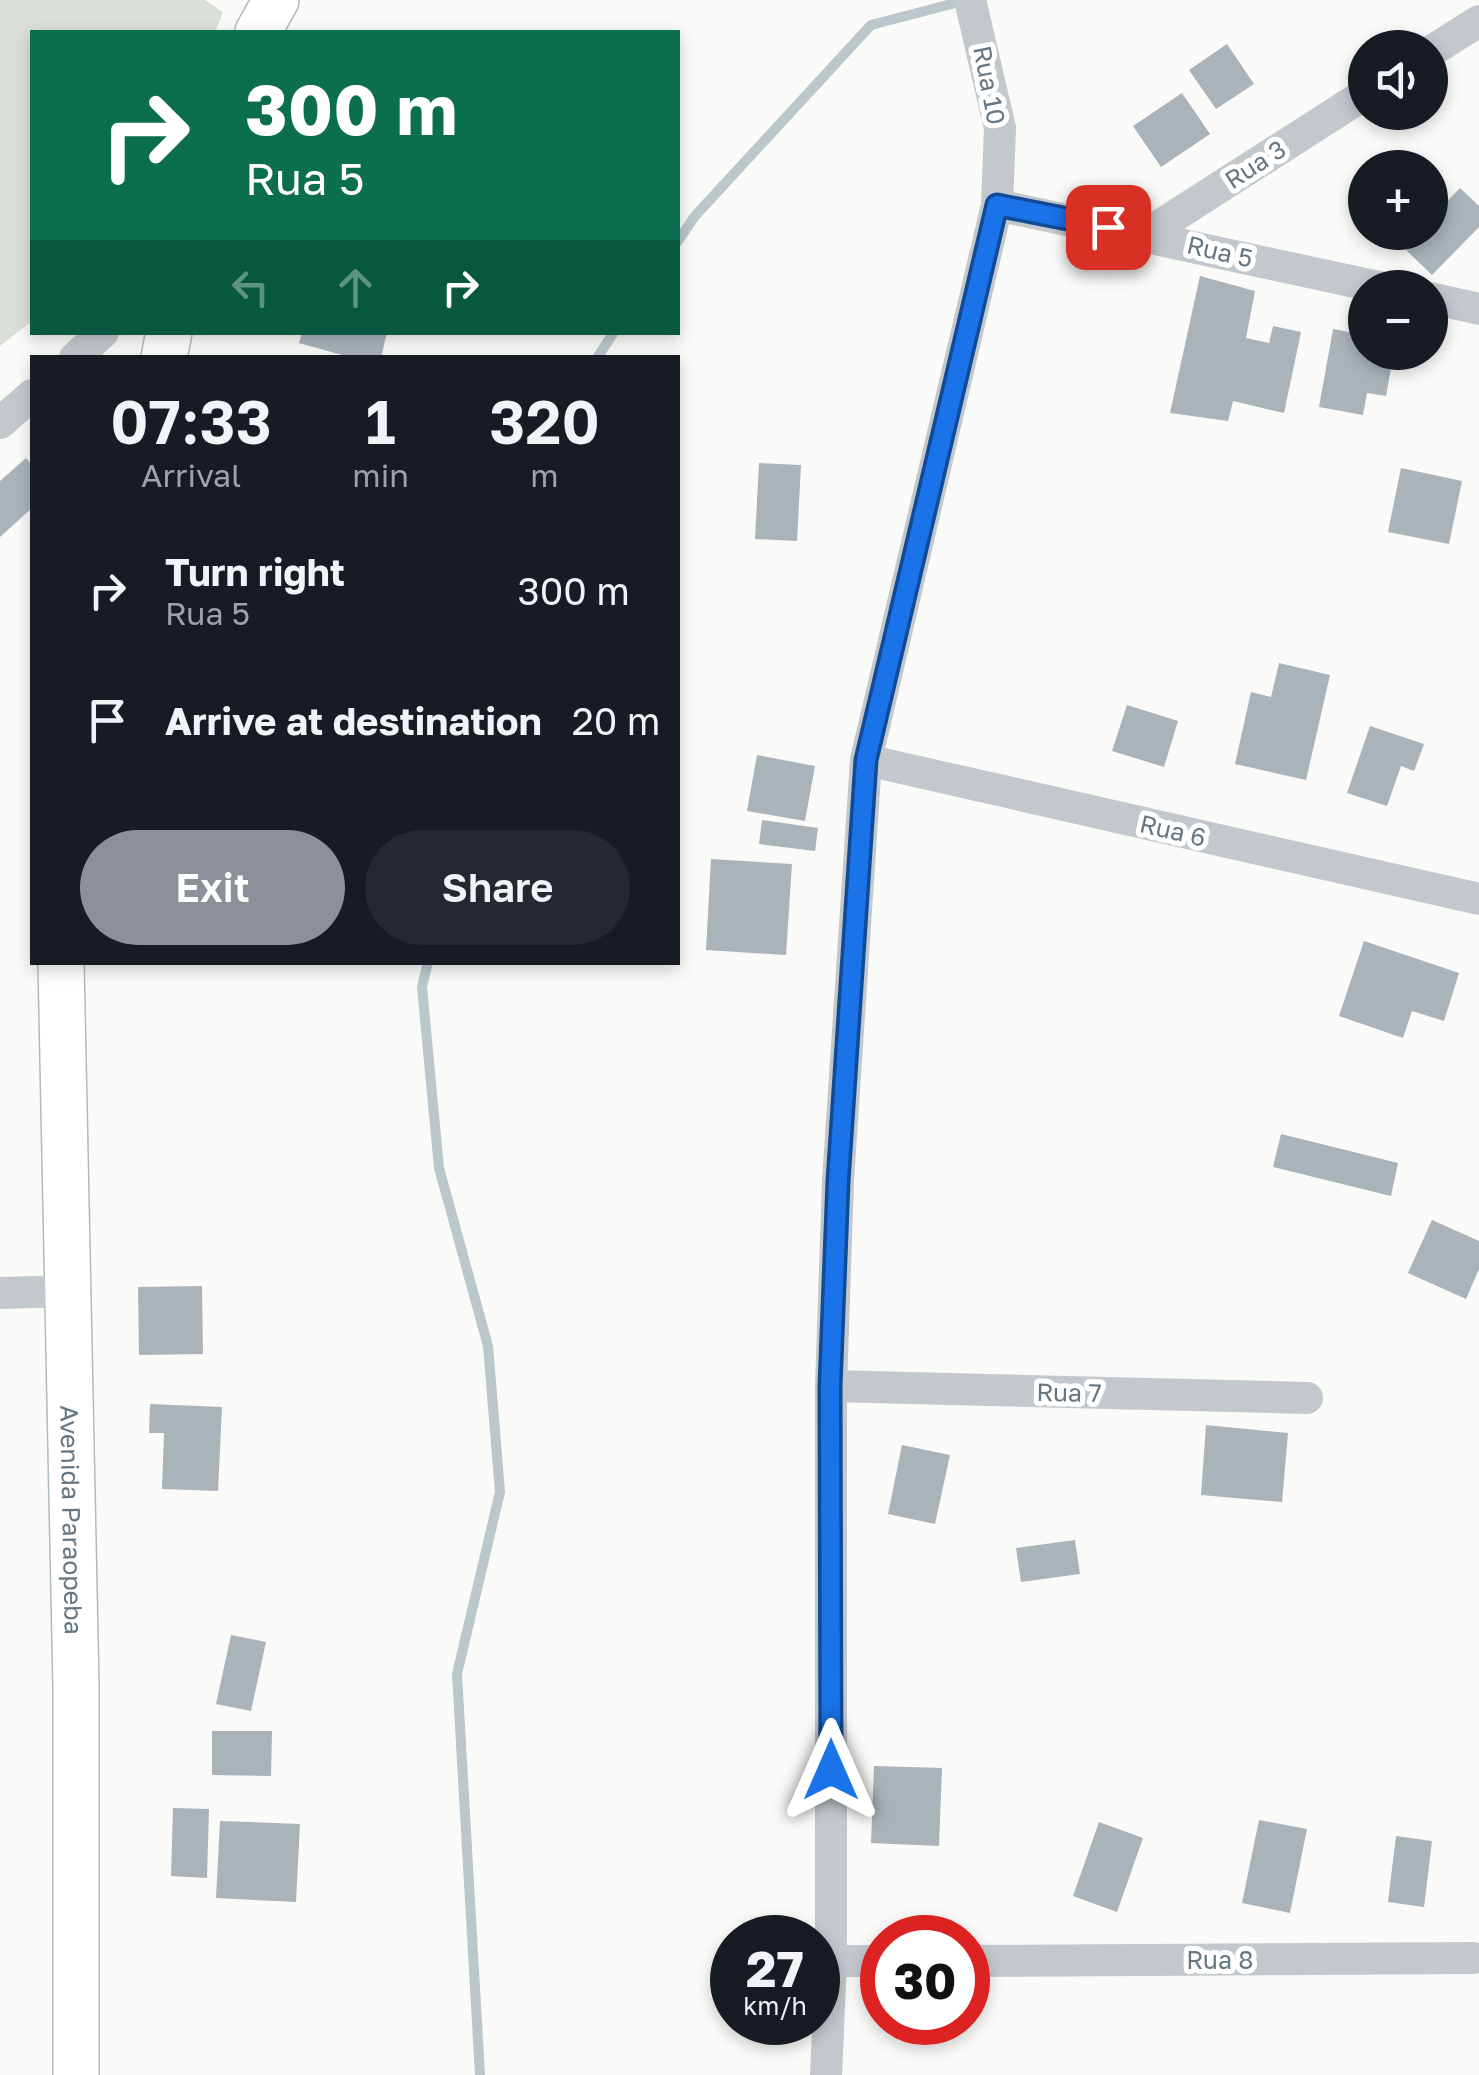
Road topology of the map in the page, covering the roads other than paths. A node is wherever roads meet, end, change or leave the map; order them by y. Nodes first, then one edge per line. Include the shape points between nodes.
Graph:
1 (276, 0) edge
2 (975, 15) edge
3 (1479, 21) edge
4 (259, 30) edge
5 (1448, 41) edge
6 (1348, 105) edge
7 (997, 205) junction
8 (1145, 235) junction
9 (1348, 280) edge
10 (1448, 302) edge
11 (1479, 309) edge
12 (100, 335) edge
13 (78, 355) edge
14 (30, 397) edge
15 (0, 423) edge
16 (866, 760) junction
17 (1479, 899) edge
18 (61, 965) edge
19 (68, 1291) junction
20 (0, 1293) edge
21 (830, 1386) junction
22 (1307, 1398) dead end
23 (831, 1915) edge
24 (1473, 1958) dead end
25 (990, 1961) edge
26 (827, 2045) edge
27 (76, 2075) edge
28 (826, 2075) edge

1 - 4 main road
2 - 7 street, Rua 10 via 1000,128
3 - 5 street
6 - 8 street, Rua 3
7 - 8 street, Rua 5
7 - 16 street, Rua 10
8 - 9 street, Rua 5
10 - 11 street
12 - 13 street
14 - 15 street
16 - 17 street, Rua 6
16 - 21 street, Rua 10
18 - 19 main road, Avenida Paraopeba
19 - 20 street
19 - 27 main road, Avenida Paraopeba
21 - 22 street, Rua 7
21 - 23 street, Rua 10
24 - 25 street, Rua 8
26 - 28 street, Rua 10

